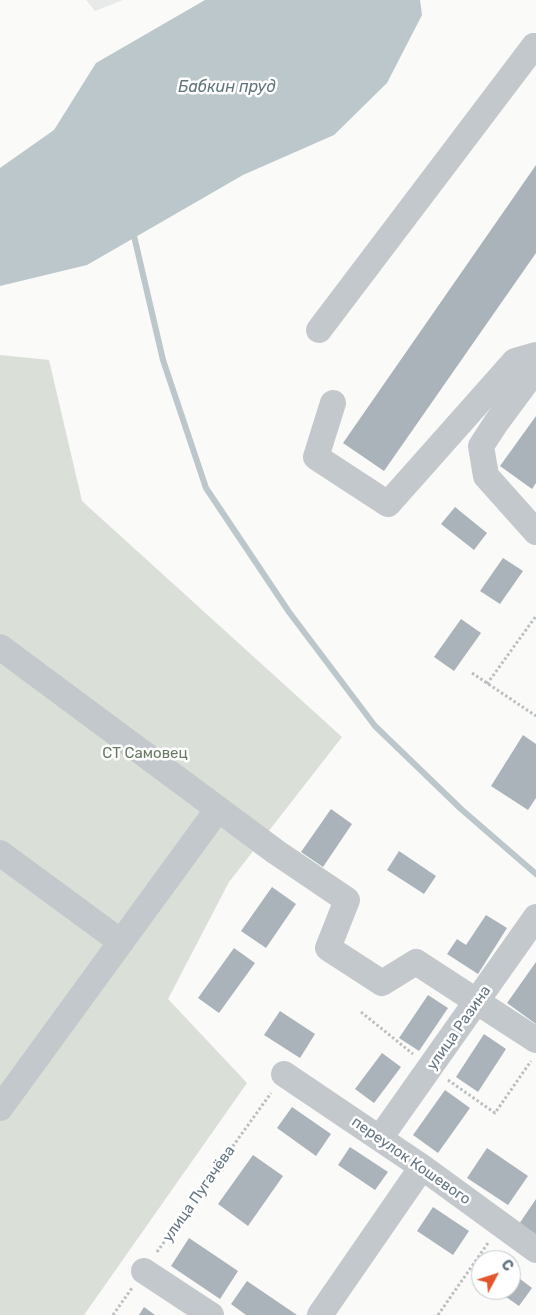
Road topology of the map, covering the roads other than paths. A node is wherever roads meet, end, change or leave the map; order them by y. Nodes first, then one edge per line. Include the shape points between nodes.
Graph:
1 (535, 46) edge
2 (319, 330) dead end
3 (536, 355) edge
4 (536, 369) edge
5 (333, 403) dead end
6 (536, 532) edge
7 (0, 647) edge
8 (218, 809) junction
9 (0, 853) edge
10 (536, 917) edge
11 (121, 942) junction
12 (478, 1002) junction
13 (536, 1040) edge
14 (284, 1074) road end
15 (2, 1102) edge
16 (380, 1138) junction
17 (422, 1167) junction
18 (536, 1250) edge
19 (144, 1271) road end
20 (211, 1315) edge
21 (320, 1315) edge

1 - 2 street
3 - 5 street via 515,361 388,504 316,457
4 - 6 street via 482,446 486,476
7 - 8 street
8 - 11 street
8 - 12 street via 346,900 328,948 382,983 416,962
9 - 11 street
10 - 12 street, улица Разина
11 - 15 street
12 - 13 street
12 - 16 street, улица Разина
14 - 16 street, переулок Кошевого
16 - 17 street, переулок Кошевого
17 - 18 street, переулок Кошевого
17 - 21 street
19 - 20 street

